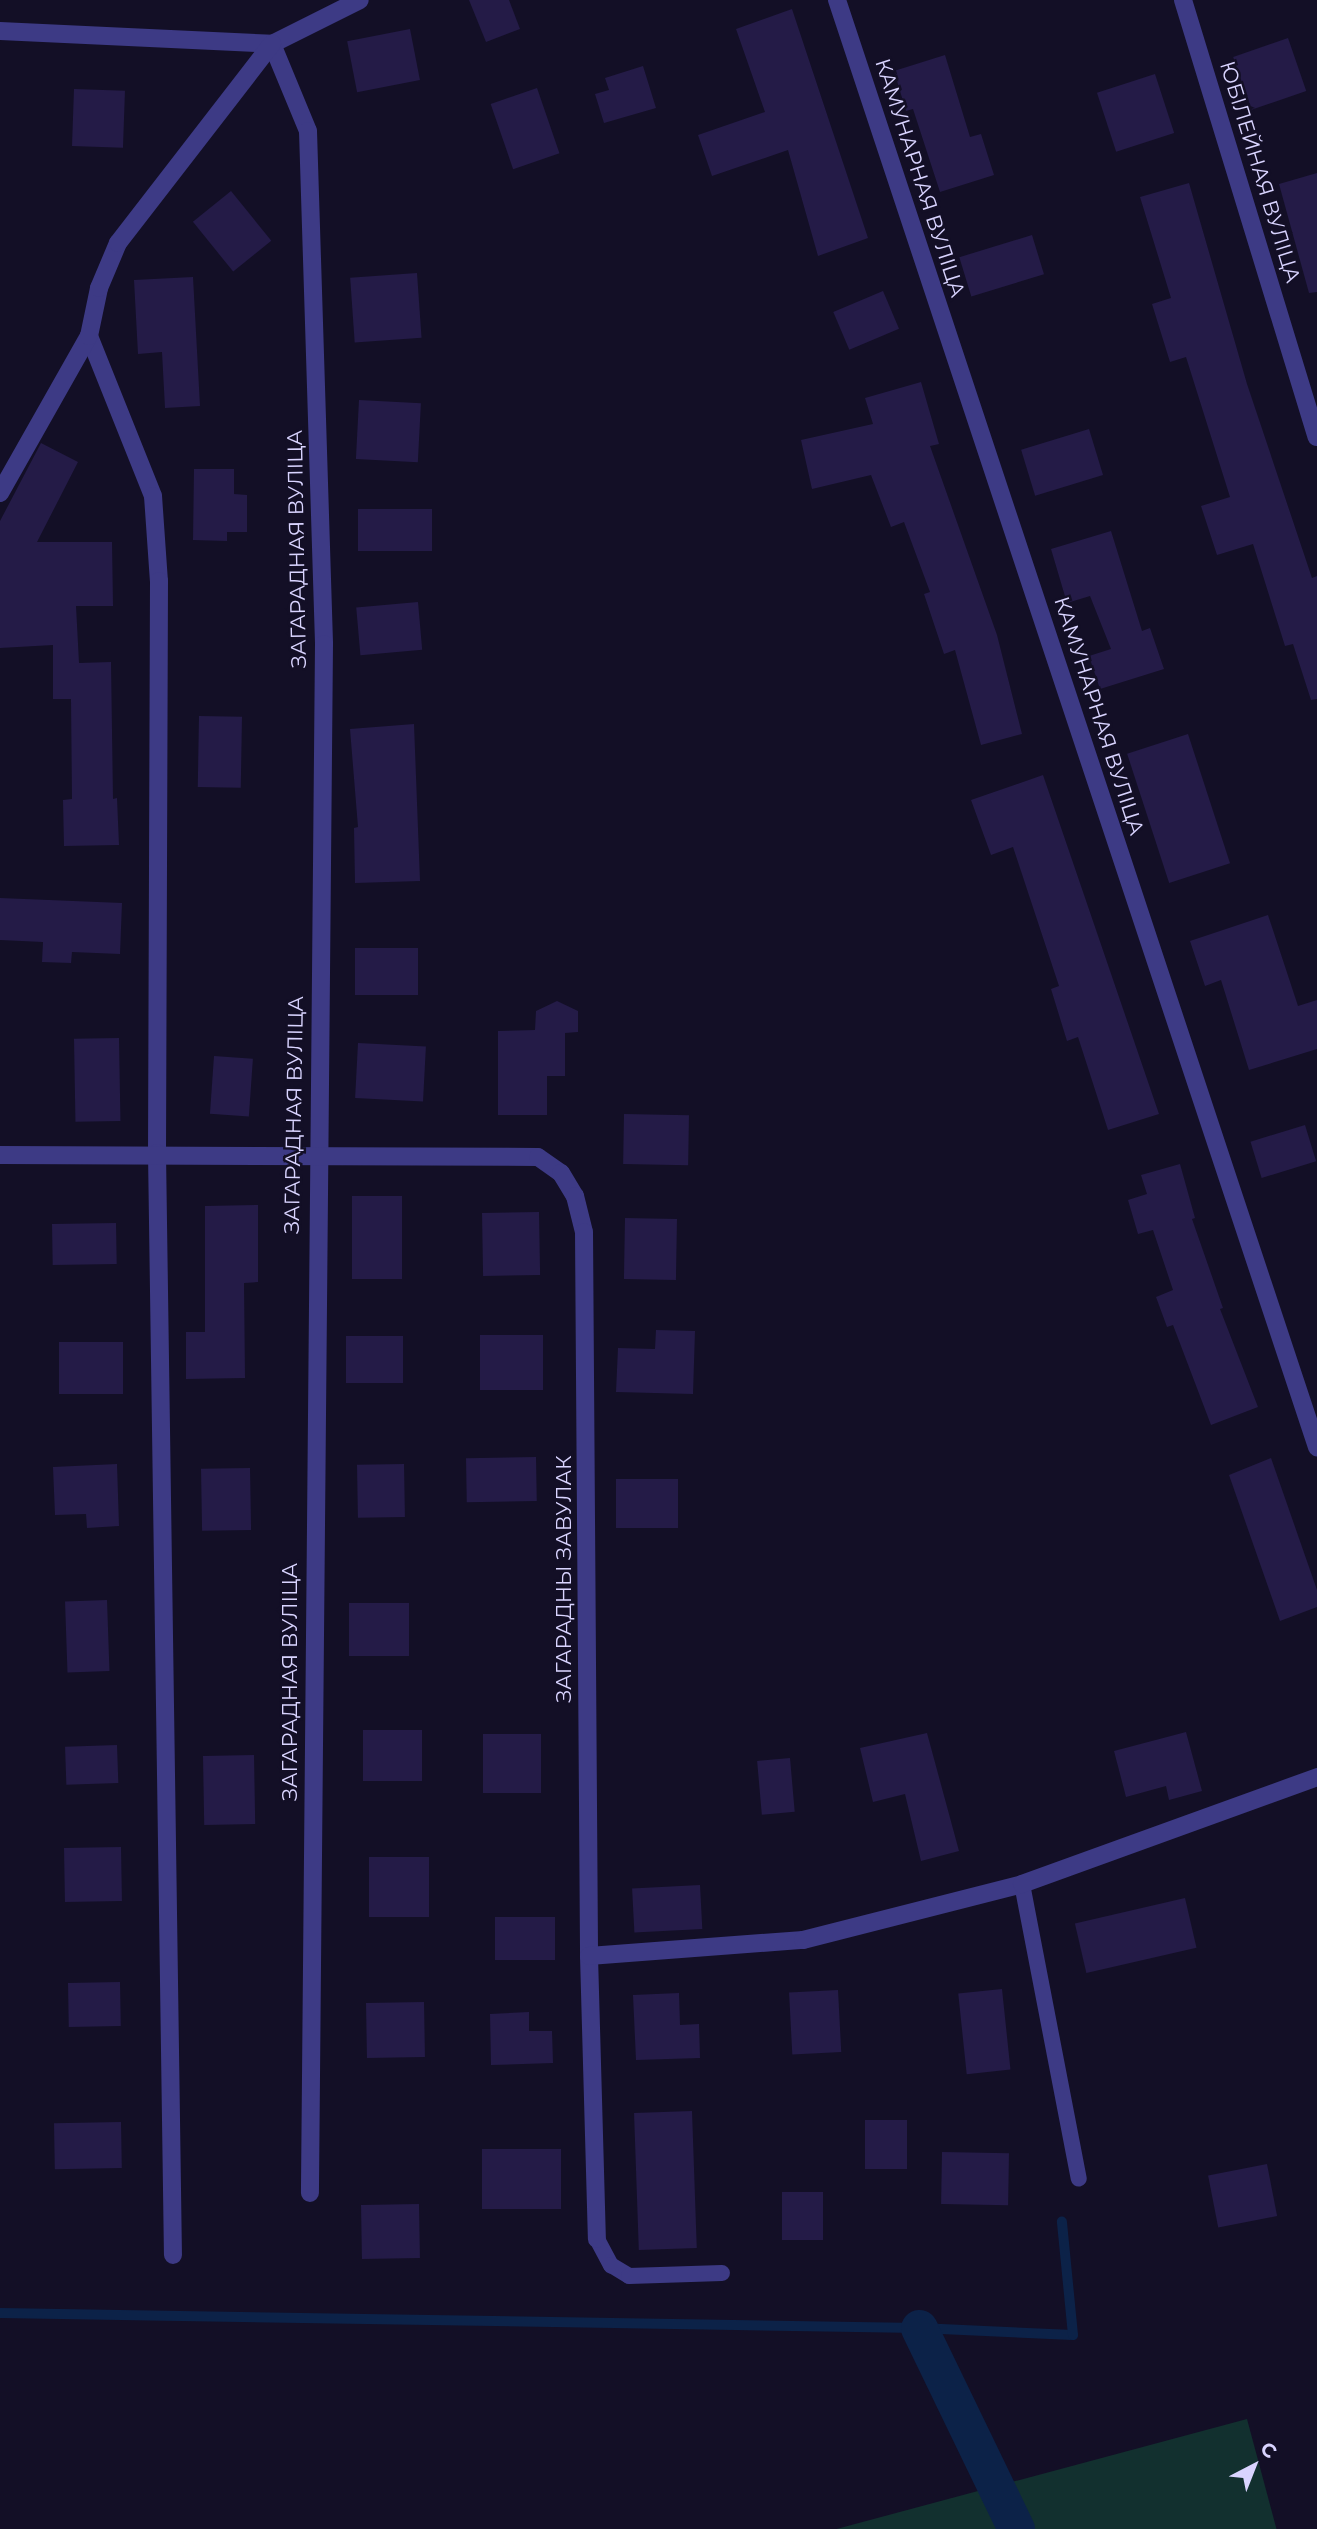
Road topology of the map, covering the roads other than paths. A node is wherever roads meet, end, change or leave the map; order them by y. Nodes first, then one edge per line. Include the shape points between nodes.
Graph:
1 (360, 0) edge
2 (837, 0) edge
3 (1183, 0) edge
4 (0, 31) edge
5 (272, 44) junction
6 (89, 336) junction
7 (1317, 437) edge
8 (0, 493) edge
9 (158, 1153) junction
10 (0, 1155) edge
11 (316, 1155) junction
12 (1317, 1447) edge
13 (1317, 1777) edge
14 (1022, 1884) junction
15 (589, 1956) junction
16 (1079, 2179) dead end
17 (310, 2193) dead end
18 (597, 2239) joint
19 (173, 2255) dead end
20 (722, 2273) dead end

1 - 5 street
2 - 12 street, КАМУНАРНАЯ ВУЛІЦА
3 - 7 street, ЮБІЛЕЙНАЯ ВУЛІЦА
4 - 5 street
5 - 6 street via 118,243 99,288
5 - 11 street, ЗАГАРАДНАЯ ВУЛІЦА via 308,131 324,644
6 - 8 street
6 - 9 street via 153,496 159,581
9 - 10 street, ЗАГАРАДНЫ ЗАВУЛАК
9 - 11 street, ЗАГАРАДНЫ ЗАВУЛАК
9 - 19 street
11 - 15 street, ЗАГАРАДНЫ ЗАВУЛАК via 538,1157 561,1173 575,1196 584,1231
11 - 17 street, ЗАГАРАДНАЯ ВУЛІЦА
13 - 14 street
14 - 15 street via 803,1940
14 - 16 lane
15 - 18 street, ЗАГАРАДНЫ ЗАВУЛАК
18 - 20 lane via 611,2265 629,2276

